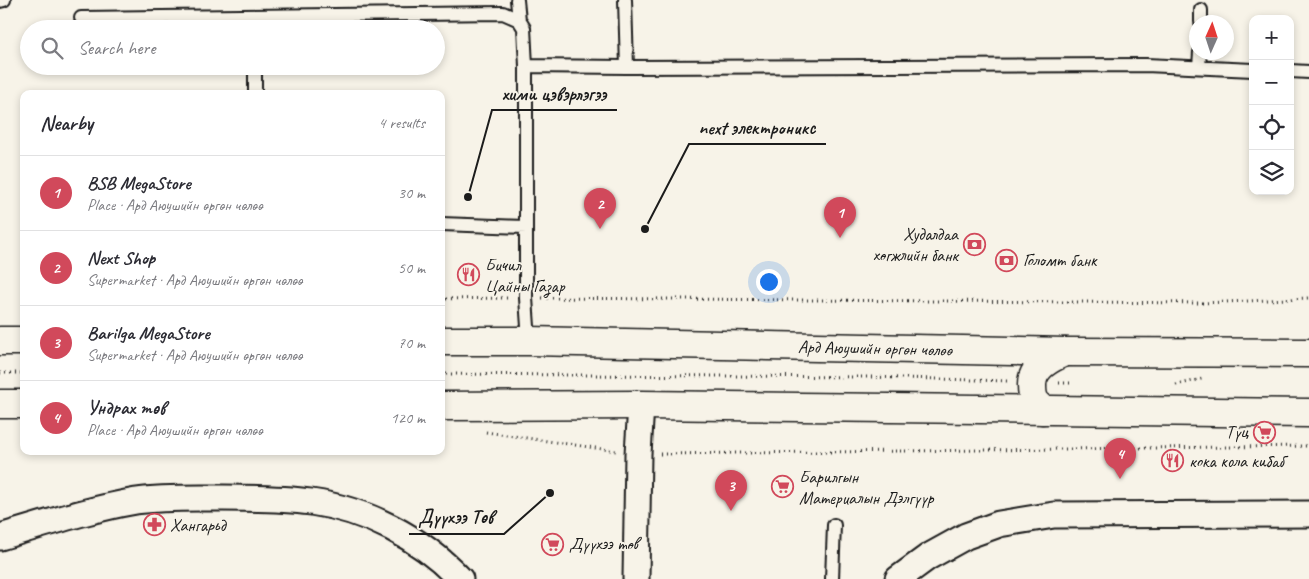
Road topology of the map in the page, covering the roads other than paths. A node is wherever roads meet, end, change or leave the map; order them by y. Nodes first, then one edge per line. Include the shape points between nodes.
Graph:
1 (517, 0) edge
2 (624, 0) edge
3 (81, 18) dead end
4 (519, 20) junction
5 (1199, 60) edge
6 (526, 66) junction
7 (626, 67) junction
8 (1199, 67) junction
9 (1249, 70) edge
10 (1294, 71) edge
11 (1309, 72) edge
12 (255, 75) edge
13 (255, 90) edge
14 (445, 224) edge
15 (526, 227) junction
16 (0, 341) edge
17 (20, 341) edge
18 (445, 341) edge
19 (529, 341) junction
20 (1064, 352) junction
21 (1309, 353) edge
22 (0, 404) edge
23 (20, 404) edge
24 (641, 405) junction
25 (445, 406) edge
26 (1043, 410) junction
27 (1309, 413) edge
28 (1309, 514) edge
29 (834, 525) dead end
30 (0, 537) edge
31 (460, 579) edge
32 (636, 579) edge
33 (832, 579) edge
34 (898, 579) edge

1 - 4 lane
2 - 7 lane
3 - 4 lane via 504,13
4 - 6 lane via 524,28
5 - 8 lane
6 - 7 lane
6 - 15 lane
7 - 8 lane
8 - 9 lane
10 - 11 lane
12 - 13 lane
14 - 15 lane
15 - 19 lane
16 - 17 main road
18 - 19 main road, Ард Аюушийн өргөн чөлөө
19 - 20 main road, Ард Аюушийн өргөн чөлөө
20 - 21 main road, Ард Аюушийн өргөн чөлөө
20 - 26 main road via 1046,361 1032,378 1035,401
22 - 23 main road
24 - 25 main road
24 - 26 main road
24 - 32 street
26 - 27 main road
28 - 34 street via 1054,515 999,524 966,536 928,557
29 - 33 lane
30 - 31 street via 137,501 251,498 310,502 346,510 404,534 441,560

